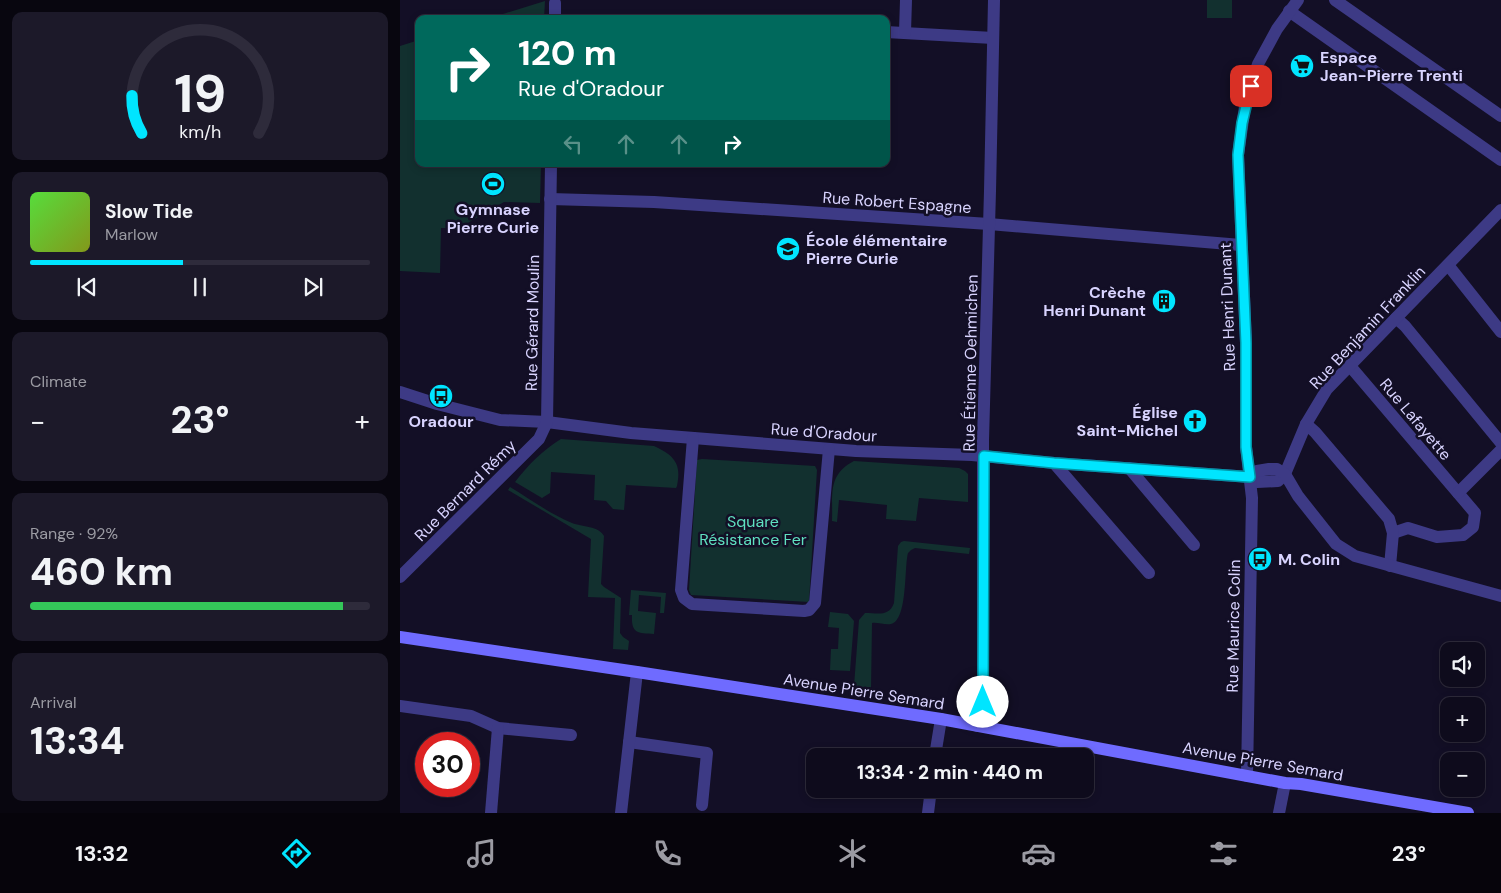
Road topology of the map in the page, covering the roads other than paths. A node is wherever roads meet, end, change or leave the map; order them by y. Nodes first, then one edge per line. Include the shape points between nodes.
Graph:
1 (906, 0) edge
2 (994, 0) edge
3 (1298, 0) edge
4 (1335, 0) edge
5 (555, 3) dead end
6 (1289, 12) junction
7 (555, 15) edge
8 (890, 32) edge
9 (905, 32) junction
10 (993, 38) junction
11 (1501, 116) edge
12 (1501, 160) edge
13 (551, 167) edge
14 (550, 199) junction
15 (1501, 210) edge
16 (989, 224) junction
17 (1241, 244) junction
18 (1448, 266) junction
19 (1396, 318) junction
20 (1501, 332) edge
21 (1350, 366) junction
22 (400, 392) edge
23 (547, 422) junction
24 (1306, 424) junction
25 (693, 438) junction
26 (829, 449) junction
27 (1501, 449) edge
28 (984, 456) junction
29 (1054, 463) junction
30 (1129, 468) junction
31 (1285, 474) junction
32 (1250, 477) junction
33 (1458, 494) junction
34 (1394, 533) junction
35 (1194, 545) dead end
36 (1390, 566) junction
37 (1149, 573) dead end
38 (400, 577) edge
39 (1501, 596) edge
40 (400, 637) edge
41 (637, 672) junction
42 (400, 706) edge
43 (941, 719) junction
44 (978, 726) junction
45 (498, 728) junction
46 (571, 735) dead end
47 (629, 742) junction
48 (936, 748) edge
49 (1247, 776) junction
50 (1285, 783) junction
51 (930, 798) edge
52 (702, 805) dead end
53 (491, 813) edge
54 (621, 813) edge
55 (928, 813) edge
56 (1279, 813) edge
57 (1468, 813) edge

1 - 9 street
2 - 10 street, Rue Étienne Oehmichen
3 - 6 street, Rue Henri Dunant
4 - 11 street
5 - 7 street
6 - 12 street
6 - 17 street, Rue Henri Dunant via 1258,64 1245,106 1238,155
8 - 9 street
9 - 10 street
10 - 16 street, Rue Étienne Oehmichen
13 - 14 street, Rue Gérard Moulin
14 - 16 street, Rue Robert Espagne via 654,202
14 - 23 street, Rue Gérard Moulin
15 - 18 street, Rue Benjamin Franklin
16 - 17 street, Rue Robert Espagne
16 - 28 street, Rue Étienne Oehmichen
17 - 32 street, Rue Henri Dunant via 1246,343 1246,447
18 - 19 street, Rue Benjamin Franklin
18 - 20 street
19 - 21 street, Rue Benjamin Franklin
19 - 27 street
21 - 24 street, Rue Benjamin Franklin via 1327,389
21 - 33 street, Rue Lafayette
22 - 23 street, Rue d'Oradour via 500,420
23 - 25 street, Rue d'Oradour
23 - 38 street, Rue Bernard Rémy via 539,439
24 - 31 street, Rue Benjamin Franklin
24 - 34 street via 1389,519
25 - 26 street, Rue d'Oradour
25 - 26 street via 681,590 682,596 692,604 804,611 812,607 815,603
26 - 28 street, Rue d'Oradour
27 - 33 street
28 - 29 street, Rue d'Oradour
28 - 44 street, Rue Étienne Oehmichen via 983,702
29 - 30 street, Rue d'Oradour
29 - 37 street
30 - 32 street, Rue d'Oradour
30 - 35 street
31 - 32 street via 1277,469 1257,471
31 - 36 street via 1336,544 1355,556
32 - 49 street, Rue Maurice Colin
33 - 34 street, Rue Lafayette via 1475,513 1473,526 1463,535 1437,537 1408,528
34 - 36 street
36 - 39 street
40 - 41 main road, Avenue Pierre Semard
41 - 43 main road, Avenue Pierre Semard
41 - 47 street
42 - 45 street via 471,716
43 - 44 main road, Avenue Pierre Semard
43 - 48 street
44 - 49 main road, Avenue Pierre Semard
45 - 46 street
45 - 53 street
47 - 52 street via 707,754
47 - 54 street
49 - 50 main road, Avenue Pierre Semard
50 - 56 street
50 - 57 main road, Avenue Pierre Semard
51 - 55 street

